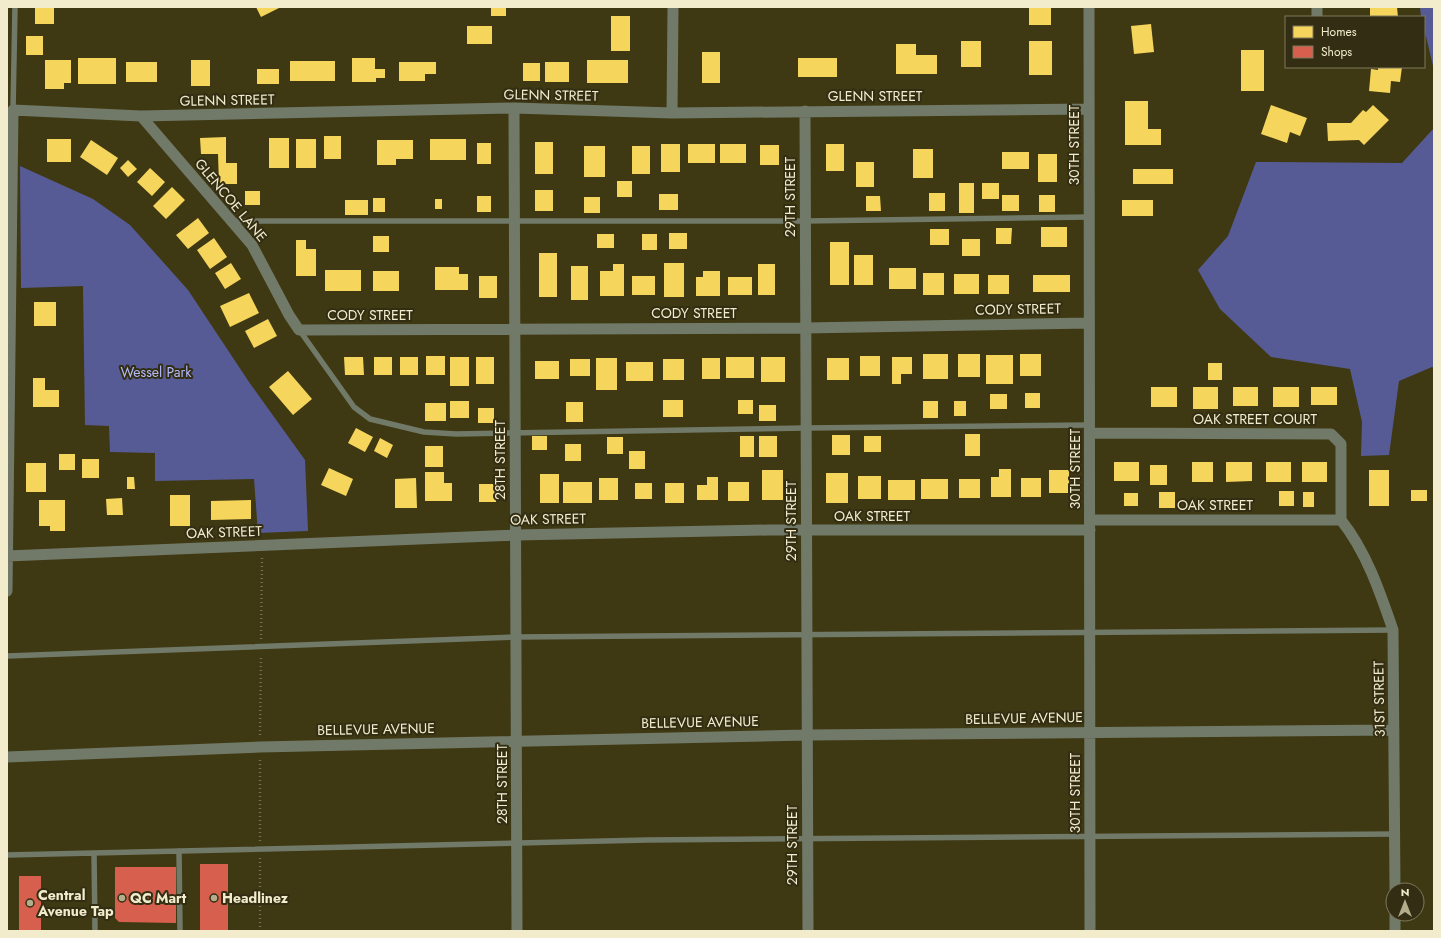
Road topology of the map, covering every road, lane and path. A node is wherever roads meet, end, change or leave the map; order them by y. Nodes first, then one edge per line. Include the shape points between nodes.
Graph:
1 (15, 7) edge
2 (673, 7) edge
3 (1089, 7) edge
4 (514, 108) junction
5 (1089, 109) junction
6 (13, 110) junction
7 (805, 112) junction
8 (672, 113) junction
9 (141, 116) junction
10 (10, 183) edge
11 (1089, 217) junction
12 (231, 221) junction
13 (514, 221) junction
14 (805, 221) junction
15 (9, 273) edge
16 (1089, 323) junction
17 (805, 328) junction
18 (515, 329) junction
19 (299, 330) junction
20 (9, 366) edge
21 (806, 428) junction
22 (1090, 429) junction
23 (515, 433) junction
24 (8, 458) edge
25 (1341, 520) junction
26 (1090, 525) junction
27 (805, 531) junction
28 (516, 535) junction
29 (7, 556) edge
30 (7, 591) edge
31 (1393, 630) junction
32 (1090, 632) junction
33 (806, 635) junction
34 (516, 637) junction
35 (7, 656) edge
36 (1394, 730) junction
37 (1090, 732) junction
38 (807, 734) junction
39 (516, 741) junction
40 (7, 757) edge
41 (1395, 834) junction
42 (1090, 837) junction
43 (807, 839) junction
44 (517, 843) junction
45 (179, 851) junction
46 (94, 853) junction
47 (7, 855) edge
48 (1395, 882) edge
49 (95, 931) edge
50 (180, 931) edge
51 (517, 931) edge
52 (808, 931) edge
53 (1090, 931) edge

1 - 6 lane
2 - 8 street
3 - 5 street, 30TH STREET
4 - 8 street, GLENN STREET
4 - 9 street, GLENN STREET
4 - 13 street, 28TH STREET
5 - 7 street, GLENN STREET
5 - 11 street, 30TH STREET
6 - 9 street, GLENN STREET
6 - 10 street
7 - 8 street, GLENN STREET
7 - 14 street, 29TH STREET
9 - 12 street, GLENCOE LANE
10 - 15 street
11 - 14 lane
11 - 16 street, 30TH STREET
12 - 13 lane
12 - 19 street, GLENCOE LANE via 252,245
13 - 14 lane
13 - 18 street, 28TH STREET
14 - 17 street, 29TH STREET
15 - 20 street
16 - 17 street, CODY STREET
16 - 22 street, 30TH STREET
17 - 18 street, CODY STREET
17 - 21 street, 29TH STREET
18 - 19 street, CODY STREET
18 - 23 street, 28TH STREET
19 - 23 lane via 354,407 370,418 424,432
20 - 24 street
21 - 22 lane
21 - 23 lane
21 - 27 street, 29TH STREET
22 - 25 street, OAK STREET COURT via 1331,434 1341,444
22 - 26 street, 30TH STREET
23 - 28 street, 28TH STREET
24 - 29 street
25 - 26 street, OAK STREET
25 - 31 street, 31ST STREET via 1351,533 1380,592
26 - 27 street, OAK STREET
26 - 32 street, 30TH STREET
27 - 28 street, OAK STREET
27 - 33 street, 29TH STREET
28 - 29 street, OAK STREET
28 - 34 street, 28TH STREET
29 - 30 street
31 - 32 lane
31 - 36 street, 31ST STREET
32 - 33 lane
32 - 37 street, 30TH STREET
33 - 34 lane
33 - 38 street, 29TH STREET
34 - 35 lane
34 - 39 street, 28TH STREET
36 - 37 street, BELLEVUE AVENUE
36 - 41 street, 31ST STREET
37 - 38 street, BELLEVUE AVENUE
37 - 42 street, 30TH STREET
38 - 39 street, BELLEVUE AVENUE
38 - 43 street, 29TH STREET
39 - 40 street, BELLEVUE AVENUE via 260,747
39 - 44 street, 28TH STREET
41 - 42 lane
41 - 48 street, 31ST STREET
42 - 43 lane
42 - 53 street, 30TH STREET
43 - 44 lane
43 - 52 street, 29TH STREET
44 - 45 lane
44 - 51 street, 28TH STREET
45 - 46 lane
45 - 50 lane
46 - 47 lane
46 - 49 lane

